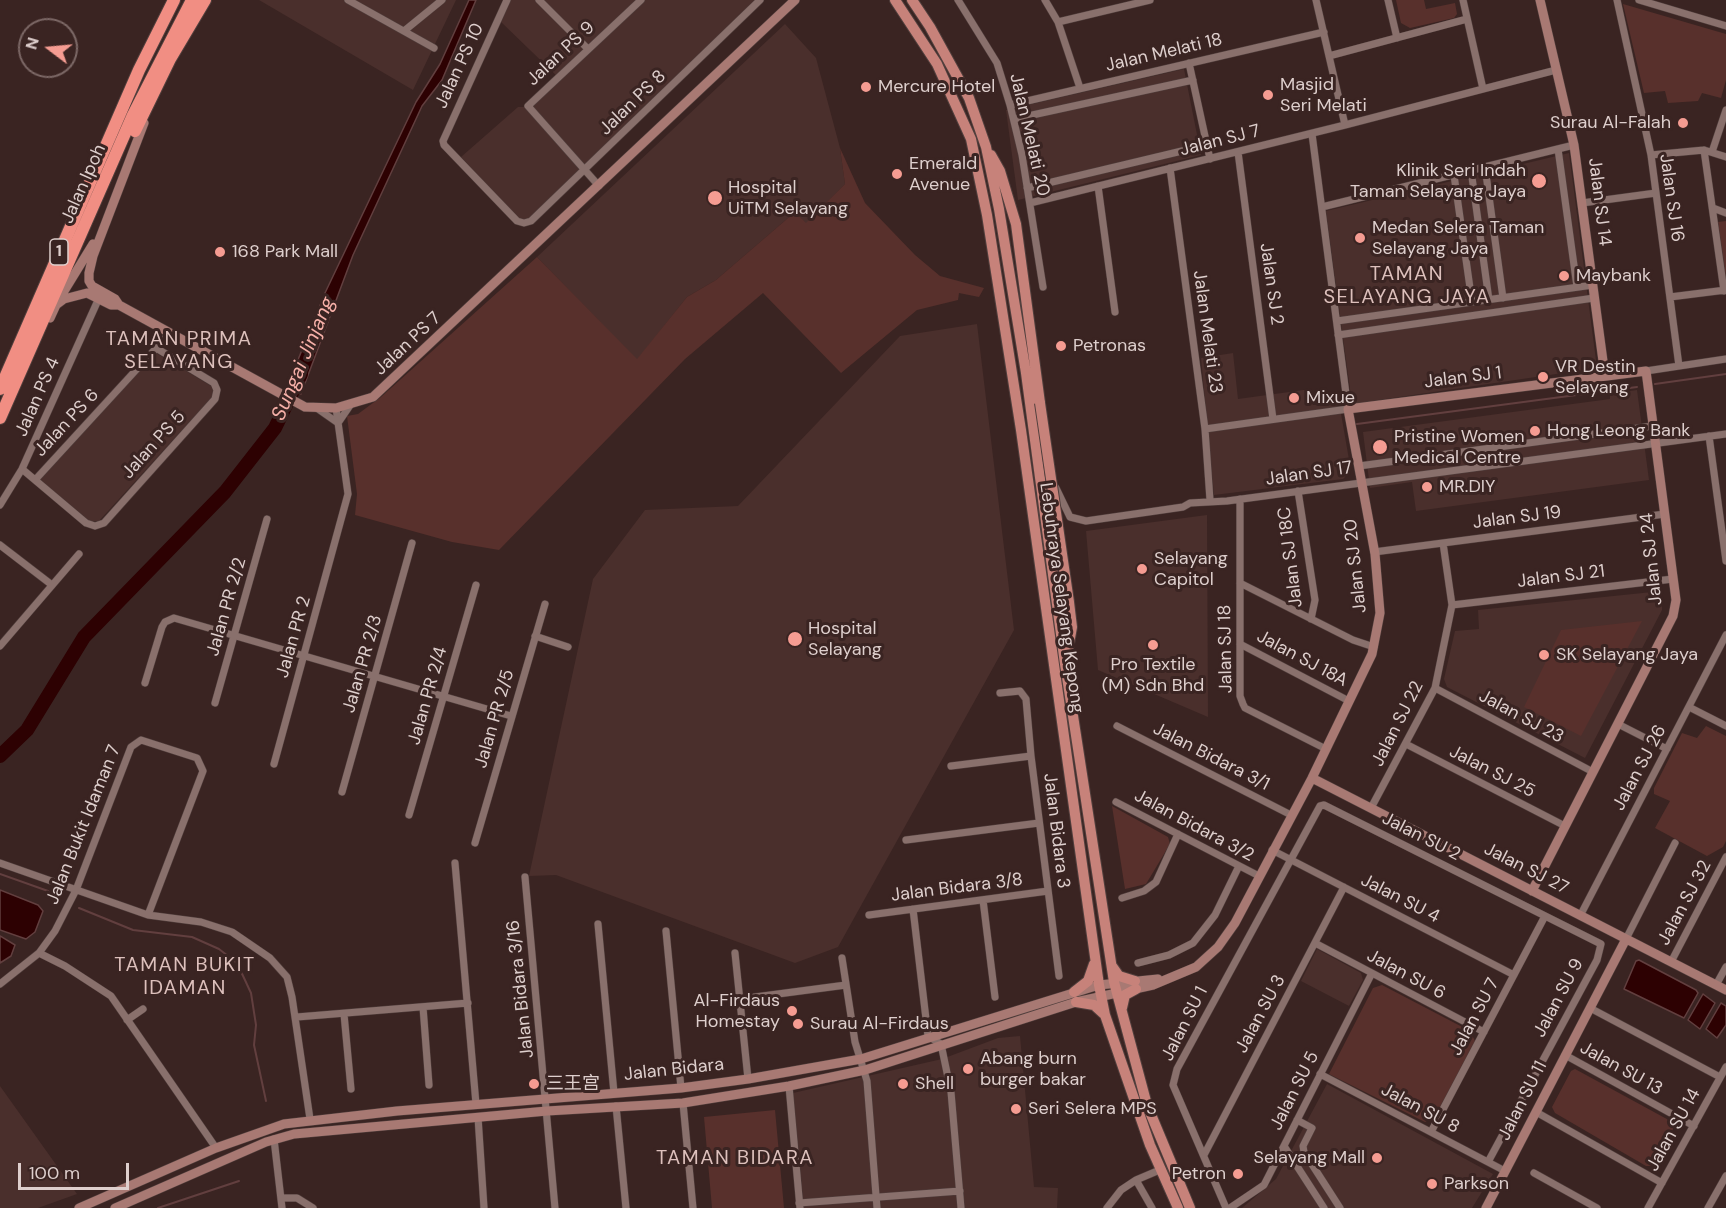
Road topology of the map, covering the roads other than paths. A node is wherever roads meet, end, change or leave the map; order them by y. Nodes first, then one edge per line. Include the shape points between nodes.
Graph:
1 (174, 0) edge
2 (192, 0) edge
3 (205, 0) edge
4 (348, 0) edge
5 (442, 0) edge
6 (507, 0) edge
7 (540, 0) edge
8 (641, 0) edge
9 (760, 0) edge
10 (795, 0) edge
11 (895, 0) edge
12 (912, 0) edge
13 (958, 0) edge
14 (1045, 0) edge
15 (1150, 0) edge
16 (1316, 0) edge
17 (1388, 0) edge
18 (1463, 0) edge
19 (1540, 0) edge
20 (1617, 0) edge
21 (1639, 0) edge
22 (1467, 19) junction
23 (1058, 22) junction
24 (1726, 26) edge
25 (404, 31) junction
26 (1324, 32) junction
27 (1397, 38) junction
28 (434, 48) dead end
29 (588, 49) junction
30 (1329, 56) junction
31 (1189, 63) junction
32 (1556, 70) junction
33 (163, 74) junction
34 (1193, 80) junction
35 (1080, 88) junction
36 (1483, 89) junction
37 (1010, 105) junction
38 (1726, 110) edge
39 (1014, 119) junction
40 (1345, 125) junction
41 (1312, 134) junction
42 (1207, 145) junction
43 (1574, 145) junction
44 (986, 147) junction
45 (119, 148) junction
46 (1558, 149) junction
47 (1708, 151) junction
48 (1238, 152) junction
49 (1651, 155) junction
50 (1726, 157) edge
51 (1209, 159) junction
52 (1485, 167) junction
53 (1170, 168) junction
54 (585, 170) junction
55 (1471, 170) junction
56 (1454, 175) junction
57 (599, 186) junction
58 (1098, 186) junction
59 (1027, 188) junction
60 (1656, 193) junction
61 (1030, 203) junction
62 (1582, 203) junction
63 (1322, 207) junction
64 (1713, 208) junction
65 (1726, 213) edge
66 (524, 223) joint
67 (103, 230) junction
68 (1593, 285) junction
69 (1042, 287) dead end
70 (1577, 287) junction
71 (1725, 290) edge
72 (1670, 297) junction
73 (99, 298) junction
74 (1503, 298) junction
75 (1594, 298) junction
76 (1489, 300) junction
77 (1472, 302) junction
78 (119, 304) junction
79 (56, 305) junction
80 (1115, 312) dead end
81 (1337, 321) junction
82 (170, 333) junction
83 (1338, 334) junction
84 (156, 348) junction
85 (1726, 359) edge
86 (1679, 366) junction
87 (1646, 371) junction
88 (1605, 376) junction
89 (4, 393) edge
90 (351, 404) junction
91 (336, 408) junction
92 (1348, 409) junction
93 (318, 410) junction
94 (0, 418) edge
95 (1273, 419) junction
96 (338, 423) junction
97 (1653, 426) junction
98 (1205, 429) junction
99 (1726, 434) edge
100 (1710, 436) junction
101 (1656, 443) junction
102 (1038, 461) junction
103 (1359, 466) junction
104 (22, 469) junction
105 (35, 480) junction
106 (1362, 482) junction
107 (1298, 491) junction
108 (1240, 499) junction
109 (1210, 500) junction
110 (0, 505) edge
111 (1665, 514) junction
112 (267, 519) dead end
113 (412, 543) dead end
114 (1443, 543) junction
115 (0, 545) edge
116 (1374, 552) junction
117 (79, 554) dead end
118 (1726, 561) edge
119 (1673, 579) junction
120 (1240, 583) junction
121 (52, 585) junction
122 (476, 585) dead end
123 (545, 604) dead end
124 (1452, 605) junction
125 (1311, 619) junction
126 (1726, 635) edge
127 (235, 636) junction
128 (535, 636) junction
129 (1240, 644) junction
130 (0, 646) edge
131 (568, 646) dead end
132 (1374, 647) junction
133 (305, 656) junction
134 (1065, 664) junction
135 (375, 676) junction
136 (145, 683) dead end
137 (1435, 688) junction
138 (1000, 693) dead end
139 (443, 696) junction
140 (1349, 701) junction
141 (215, 703) dead end
142 (1689, 707) junction
143 (511, 716) junction
144 (1618, 724) junction
145 (1116, 726) dead end
146 (1726, 726) edge
147 (1406, 744) junction
148 (1326, 749) junction
149 (1666, 749) junction
150 (1031, 756) junction
151 (274, 764) dead end
152 (951, 766) dead end
153 (1593, 772) junction
154 (1312, 778) junction
155 (342, 792) dead end
156 (1116, 802) dead end
157 (1324, 805) joint
158 (1371, 808) junction
159 (409, 815) dead end
160 (1291, 815) junction
161 (1039, 824) junction
162 (1565, 826) junction
163 (1178, 834) junction
164 (906, 840) dead end
165 (474, 843) dead end
166 (1675, 843) dead end
167 (1272, 850) junction
168 (1726, 857) edge
169 (1289, 859) junction
170 (0, 863) edge
171 (455, 864) dead end
172 (1239, 866) junction
173 (1259, 876) junction
174 (525, 877) dead end
175 (1344, 887) junction
176 (76, 890) junction
177 (1048, 891) junction
178 (1532, 891) junction
179 (1122, 898) dead end
180 (983, 900) junction
181 (913, 909) junction
182 (148, 915) junction
183 (869, 915) dead end
184 (1580, 915) junction
185 (1545, 916) junction
186 (598, 924) dead end
187 (666, 931) dead end
188 (1626, 939) junction
189 (1315, 943) junction
190 (1601, 944) joint
191 (39, 953) junction
192 (735, 953) dead end
193 (842, 958) dead end
194 (1095, 962) junction
195 (1671, 962) junction
196 (1138, 963) dead end
197 (1112, 966) junction
198 (1726, 967) edge
199 (1372, 973) junction
200 (1514, 975) junction
201 (1059, 976) dead end
202 (1114, 982) junction
203 (0, 984) edge
204 (846, 985) junction
205 (1098, 985) junction
206 (1135, 985) junction
207 (1716, 985) junction
208 (1726, 990) edge
209 (1117, 994) junction
210 (995, 997) dead end
211 (1075, 997) junction
212 (1101, 997) junction
213 (740, 999) junction
214 (468, 1004) junction
215 (423, 1007) junction
216 (1590, 1008) junction
217 (143, 1009) dead end
218 (1121, 1012) junction
219 (344, 1014) junction
220 (1106, 1015) junction
221 (297, 1017) junction
222 (127, 1020) junction
223 (1484, 1032) junction
224 (928, 1036) junction
225 (942, 1046) junction
226 (1565, 1055) junction
227 (861, 1059) junction
228 (1726, 1067) edge
229 (865, 1070) junction
230 (1320, 1074) junction
231 (1720, 1077) junction
232 (748, 1078) junction
233 (429, 1085) dead end
234 (789, 1086) junction
235 (681, 1088) junction
236 (351, 1089) dead end
237 (614, 1093) junction
238 (546, 1099) junction
239 (683, 1103) junction
240 (476, 1104) junction
241 (616, 1106) junction
242 (547, 1111) junction
243 (1536, 1113) junction
244 (478, 1117) junction
245 (310, 1119) junction
246 (1298, 1120) junction
247 (1694, 1126) junction
248 (1431, 1132) junction
249 (274, 1139) junction
250 (1284, 1146) junction
251 (216, 1148) junction
252 (1204, 1155) junction
253 (1488, 1161) junction
254 (1171, 1166) junction
255 (1160, 1170) junction
256 (1505, 1171) junction
257 (1534, 1173) dead end
258 (1726, 1176) edge
259 (1136, 1180) junction
260 (1662, 1183) junction
261 (960, 1191) junction
262 (877, 1197) junction
263 (281, 1198) junction
264 (800, 1206) edge
265 (1188, 1207) edge
266 (79, 1208) edge
267 (115, 1208) edge
268 (282, 1208) edge
269 (314, 1208) edge
270 (484, 1208) edge
271 (555, 1208) edge
272 (626, 1208) edge
273 (693, 1208) edge
274 (877, 1208) edge
275 (961, 1208) edge
276 (1107, 1208) edge
277 (1152, 1208) edge
278 (1228, 1208) edge
279 (1324, 1208) edge
280 (1340, 1208) edge
281 (1487, 1208) edge
282 (1597, 1208) edge
283 (1648, 1208) edge
284 (1708, 1208) edge

1 - 89 highway, Jalan Ipoh / 1 via 139,70
2 - 45 highway, Jalan Ipoh / 1
3 - 33 highway
4 - 25 street
5 - 25 street
6 - 66 street, Jalan PS 10 via 444,144 517,221
7 - 29 street
8 - 29 street, Jalan PS 9
9 - 54 street, Jalan PS 8
10 - 57 street, Jalan PS 7
11 - 194 main road, Lebuhraya Selayang Kepong via 954,98 971,139 987,215
12 - 44 main road, Lebuhraya Selayang Kepong via 969,98
13 - 37 street, Jalan Melati 20 via 997,63
14 - 23 street
15 - 23 street
16 - 26 street
17 - 27 street
18 - 22 street
19 - 32 street, Jalan SJ 14
20 - 49 street, Jalan SJ 16
21 - 24 street
22 - 27 street
22 - 36 street
23 - 35 street
25 - 28 street
26 - 30 street
26 - 31 street, Jalan Melati 18
27 - 30 street
29 - 54 street, Jalan PS 9 via 528,106
30 - 40 street
31 - 34 street
31 - 35 street, Jalan Melati 18
32 - 36 street, Jalan SJ 7
32 - 43 street, Jalan SJ 14
33 - 45 highway via 134,133
33 - 67 street
34 - 39 street
34 - 42 street
35 - 37 street, Jalan Melati 18
36 - 40 street, Jalan SJ 7
37 - 39 street, Jalan Melati 20
38 - 47 street
39 - 59 street, Jalan Melati 20
40 - 41 street, Jalan SJ 7
41 - 48 street, Jalan SJ 7
41 - 63 street
42 - 51 street
42 - 59 street
43 - 46 street
43 - 62 street, Jalan SJ 14
44 - 102 main road, Lebuhraya Selayang Kepong
44 - 134 main road, bridge via 1000,171 1016,224 1072,627
45 - 89 highway, Jalan Ipoh / 1
46 - 52 street
46 - 70 street
47 - 49 street
47 - 50 street
47 - 64 street
48 - 51 street, Jalan SJ 7
48 - 95 street, Jalan SJ 2
49 - 60 street, Jalan SJ 16
51 - 53 street, Jalan SJ 7
52 - 55 street
52 - 74 street
53 - 58 street, Jalan SJ 7
53 - 98 street, Jalan Melati 23
54 - 57 street
54 - 66 street, Jalan PS 8 via 531,222
55 - 56 street
55 - 76 street
56 - 63 street
56 - 77 street
57 - 90 street, Jalan PS 7 via 383,391
58 - 61 street, Jalan SJ 7
58 - 80 street
59 - 61 street, Jalan Melati 20
60 - 62 street
60 - 72 street, Jalan SJ 16
61 - 69 street, Jalan Melati 20
62 - 68 street, Jalan SJ 14
63 - 81 street
64 - 65 street
64 - 71 street
67 - 78 street via 89,281
67 - 79 street
68 - 70 street
68 - 75 street, Jalan SJ 14
70 - 74 street
71 - 72 street
72 - 86 street, Jalan SJ 16
73 - 78 street, Jalan PS 7 via 111,305
73 - 79 street, Jalan PS 7 via 81,292
73 - 104 street, Jalan PS 4
74 - 76 street
75 - 83 street
75 - 88 street, Jalan SJ 14
76 - 77 street
77 - 81 street
78 - 82 street, Jalan PS 7
79 - 89 street via 27,370
81 - 83 street
82 - 84 street, Jalan PS 6
82 - 93 street, Jalan PS 7 via 298,403
83 - 92 street
84 - 105 street, Jalan PS 6
84 - 105 street, Jalan PS 5 via 214,382 215,399 104,523 86,523
85 - 86 street, Jalan SJ 1
86 - 87 street, Jalan SJ 1
87 - 88 street, Jalan SJ 1
87 - 97 street, Jalan SJ 24
88 - 92 street, Jalan SJ 1
89 - 94 highway, Jalan Ipoh / 1
90 - 91 street, Jalan PS 7
90 - 96 street
91 - 93 street, Jalan PS 7
91 - 96 street, Jalan PR 2
92 - 95 street, Jalan SJ 1
92 - 103 street, Jalan SJ 20
93 - 96 street
95 - 98 street, Jalan SJ 1
96 - 133 street, Jalan PR 2 via 348,494
97 - 101 street, Jalan SJ 24
97 - 103 street, Jalan SJ 17
98 - 109 street, Jalan Melati 23
99 - 100 street, Jalan SJ 17
100 - 101 street, Jalan SJ 17
100 - 118 street
101 - 106 street, Jalan SJ 17
101 - 111 street, Jalan SJ 24
102 - 109 street, Jalan SJ 17 via 1054,480 1064,509 1077,521
102 - 134 main road, Lebuhraya Selayang Kepong
103 - 106 street, Jalan SJ 20
104 - 105 street
104 - 110 street, Jalan PS 4
106 - 107 street, Jalan SJ 17
106 - 116 street, Jalan SJ 20
107 - 108 street, Jalan SJ 17
107 - 125 street, Jalan SJ 18C via 1315,600
108 - 109 street, Jalan SJ 17
108 - 120 street, Jalan SJ 18
111 - 114 street, Jalan SJ 19
111 - 119 street, Jalan SJ 24
112 - 127 street, Jalan PR 2/2
113 - 135 street, Jalan PR 2/3
114 - 116 street, Jalan SJ 19
114 - 124 street, Jalan SJ 22
115 - 121 street
116 - 132 street, Jalan SJ 20 via 1380,613
117 - 121 street
119 - 124 street, Jalan SJ 21
119 - 144 street, Jalan SJ 24 via 1673,616
120 - 125 street
120 - 129 street, Jalan SJ 18
121 - 130 street
122 - 139 street, Jalan PR 2/4
123 - 128 street, Jalan PR 2/5
124 - 137 street, Jalan SJ 22
125 - 132 street
126 - 142 street, Jalan SJ 26
127 - 133 street
127 - 136 street via 174,618 165,622
127 - 141 street, Jalan PR 2/2
128 - 131 street
128 - 143 street, Jalan PR 2/5
129 - 140 street, Jalan SJ 18A
129 - 148 street, Jalan SJ 18 via 1240,696 1245,708
132 - 140 street, Jalan SJ 20
133 - 135 street
133 - 151 street, Jalan PR 2
134 - 197 main road, Lebuhraya Selayang Kepong
135 - 139 street
135 - 155 street, Jalan PR 2/3
137 - 147 street, Jalan SJ 22
137 - 153 street, Jalan SJ 23
138 - 150 street, Jalan Bidara 3 via 1022,691 1026,699
139 - 143 street
139 - 159 street, Jalan PR 2/4
140 - 148 street, Jalan SJ 20
142 - 146 street
142 - 149 street, Jalan SJ 26
143 - 165 street, Jalan PR 2/5
144 - 149 street
144 - 153 street, Jalan SJ 24
145 - 160 street, Jalan Bidara 3/1
147 - 158 street, Jalan SJ 22
147 - 162 street, Jalan SJ 25
148 - 154 street, Jalan SJ 20
149 - 184 street, Jalan SJ 26
150 - 152 street
150 - 161 street, Jalan Bidara 3
153 - 162 street, Jalan SJ 24
154 - 158 street, Jalan SJ 27
154 - 160 street, Jalan SJ 20
156 - 163 street, Jalan Bidara 3/2
157 - 169 street, Jalan SU 1 via 1317,808
157 - 185 street, Jalan SU 2
158 - 178 street, Jalan SJ 27
160 - 167 street, Jalan SJ 20
161 - 164 street
161 - 177 street, Jalan Bidara 3
162 - 178 street, Jalan SJ 24
163 - 172 street, Jalan Bidara 3/2
163 - 179 street via 1156,882 1144,891
166 - 188 street
167 - 169 street, Jalan SU 4
167 - 173 street, Jalan SJ 20
168 - 195 street, Jalan SJ 32
169 - 175 street, Jalan SU 4
169 - 252 street, Jalan SU 1 via 1177,1069 1173,1085 1176,1096
170 - 176 street
171 - 214 street
172 - 173 street, Jalan Bidara 3/2
172 - 196 street via 1215,915 1193,943 1169,955
173 - 206 street, Jalan SJ 20 via 1235,923 1218,947 1196,967
174 - 238 street, Jalan Bidara 3/16
175 - 189 street, Jalan SU 3
175 - 200 street, Jalan SU 4
176 - 182 street
176 - 182 street, Jalan Bukit Idaman 7 via 134,744 145,741 197,758 202,767 201,781
176 - 191 street, Jalan Bukit Idaman 7 via 56,931
177 - 180 street, Jalan Bidara 3/8
177 - 201 street, Jalan Bidara 3
178 - 184 street, Jalan SJ 27
180 - 181 street, Jalan Bidara 3/8
180 - 210 street
181 - 183 street, Jalan Bidara 3/8
181 - 224 street
182 - 221 street via 201,922 253,944 287,977
184 - 188 street, Jalan SJ 27
185 - 190 street, Jalan SU 2
185 - 200 street, Jalan SU 7
186 - 237 street
187 - 235 street
188 - 195 street, Jalan SJ 27
188 - 216 street, Jalan SU 11
189 - 199 street, Jalan SU 6
189 - 252 street, Jalan SU 3
190 - 253 street, Jalan SU 9 via 1597,960
191 - 203 street, Jalan Bukit Idaman 7
191 - 222 street via 111,996
192 - 213 street
193 - 204 street
194 - 205 main road, Lebuhraya Selayang Kepong
194 - 211 main road via 1088,981
195 - 207 street, Jalan SJ 27
197 - 202 main road, Lebuhraya Selayang Kepong
197 - 206 main road via 1119,976
198 - 207 street
199 - 223 street, Jalan SU 6
199 - 230 street, Jalan SU 5
200 - 223 street, Jalan SU 7
202 - 205 street, Jalan Bidara
202 - 206 street, Jalan Bidara
202 - 209 main road, Lebuhraya Selayang Kepong
204 - 213 street
204 - 227 street
205 - 211 street, Jalan Bidara
205 - 212 main road, Lebuhraya Selayang Kepong
206 - 209 street, Jalan Bidara
206 - 218 main road via 1125,995
207 - 208 street, Jalan SJ 27
209 - 212 street, Jalan Bidara
209 - 218 main road, Lebuhraya Selayang Kepong
211 - 212 street, Jalan Bidara
211 - 220 main road
211 - 224 street, Jalan Bidara
211 - 225 street, Jalan Bidara
212 - 220 main road, Lebuhraya Selayang Kepong
213 - 232 street
214 - 215 street
214 - 240 street
215 - 219 street
215 - 233 street
216 - 226 street, Jalan SU 11
216 - 231 street
217 - 222 street
218 - 254 main road, Lebuhraya Selayang Kepong via 1147,1105
219 - 221 street
219 - 236 street
220 - 255 main road, Lebuhraya Selayang Kepong
221 - 245 street
222 - 251 street
223 - 248 street, Jalan SU 7
224 - 225 street
224 - 227 street, Jalan Bidara
225 - 229 street, Jalan Bidara
225 - 261 street via 951,1092
226 - 243 street, Jalan SU 11
226 - 247 street, Jalan SU 13
227 - 229 street
227 - 232 street, Jalan Bidara
228 - 231 street, Jalan SU 14
229 - 234 street, Jalan Bidara
229 - 262 street
230 - 246 street, Jalan SU 5
230 - 248 street, Jalan SU 8
231 - 247 street, Jalan SU 14
232 - 235 street, Jalan Bidara
234 - 239 street, Jalan Bidara
234 - 264 street
235 - 237 street, Jalan Bidara
237 - 238 street, Jalan Bidara
238 - 240 street, Jalan Bidara
238 - 242 street, Jalan Bidara 3/16
239 - 241 street, Jalan Bidara
239 - 273 street
240 - 245 street, Jalan Bidara
241 - 242 street, Jalan Bidara
241 - 272 street
242 - 244 street, Jalan Bidara
242 - 271 street, Jalan Bidara 3/16
243 - 256 street, Jalan SU 11
243 - 260 street
244 - 249 street, Jalan Bidara
244 - 270 street
245 - 251 street, Jalan Bidara via 271,1127
246 - 250 street, Jalan SU 5
246 - 280 street via 1312,1128 1304,1152
247 - 260 street, Jalan SU 14
248 - 253 street, Jalan SU 8
249 - 263 street
249 - 267 street, Jalan Bidara
250 - 278 street, Jalan SU 5 via 1264,1185
250 - 279 street
251 - 266 street, Jalan Bidara
252 - 278 street, Jalan SU 1
253 - 256 street, Jalan SU 8
254 - 255 street
254 - 265 main road, Lebuhraya Selayang Kepong
255 - 259 street
255 - 265 main road, Lebuhraya Selayang Kepong
256 - 281 street, Jalan SU 11
257 - 282 street
258 - 284 street
259 - 276 street via 1120,1190
259 - 277 street
260 - 283 street, Jalan SU 14
261 - 262 street
261 - 275 street
262 - 264 street
262 - 274 street
263 - 268 street
263 - 269 street via 297,1198

